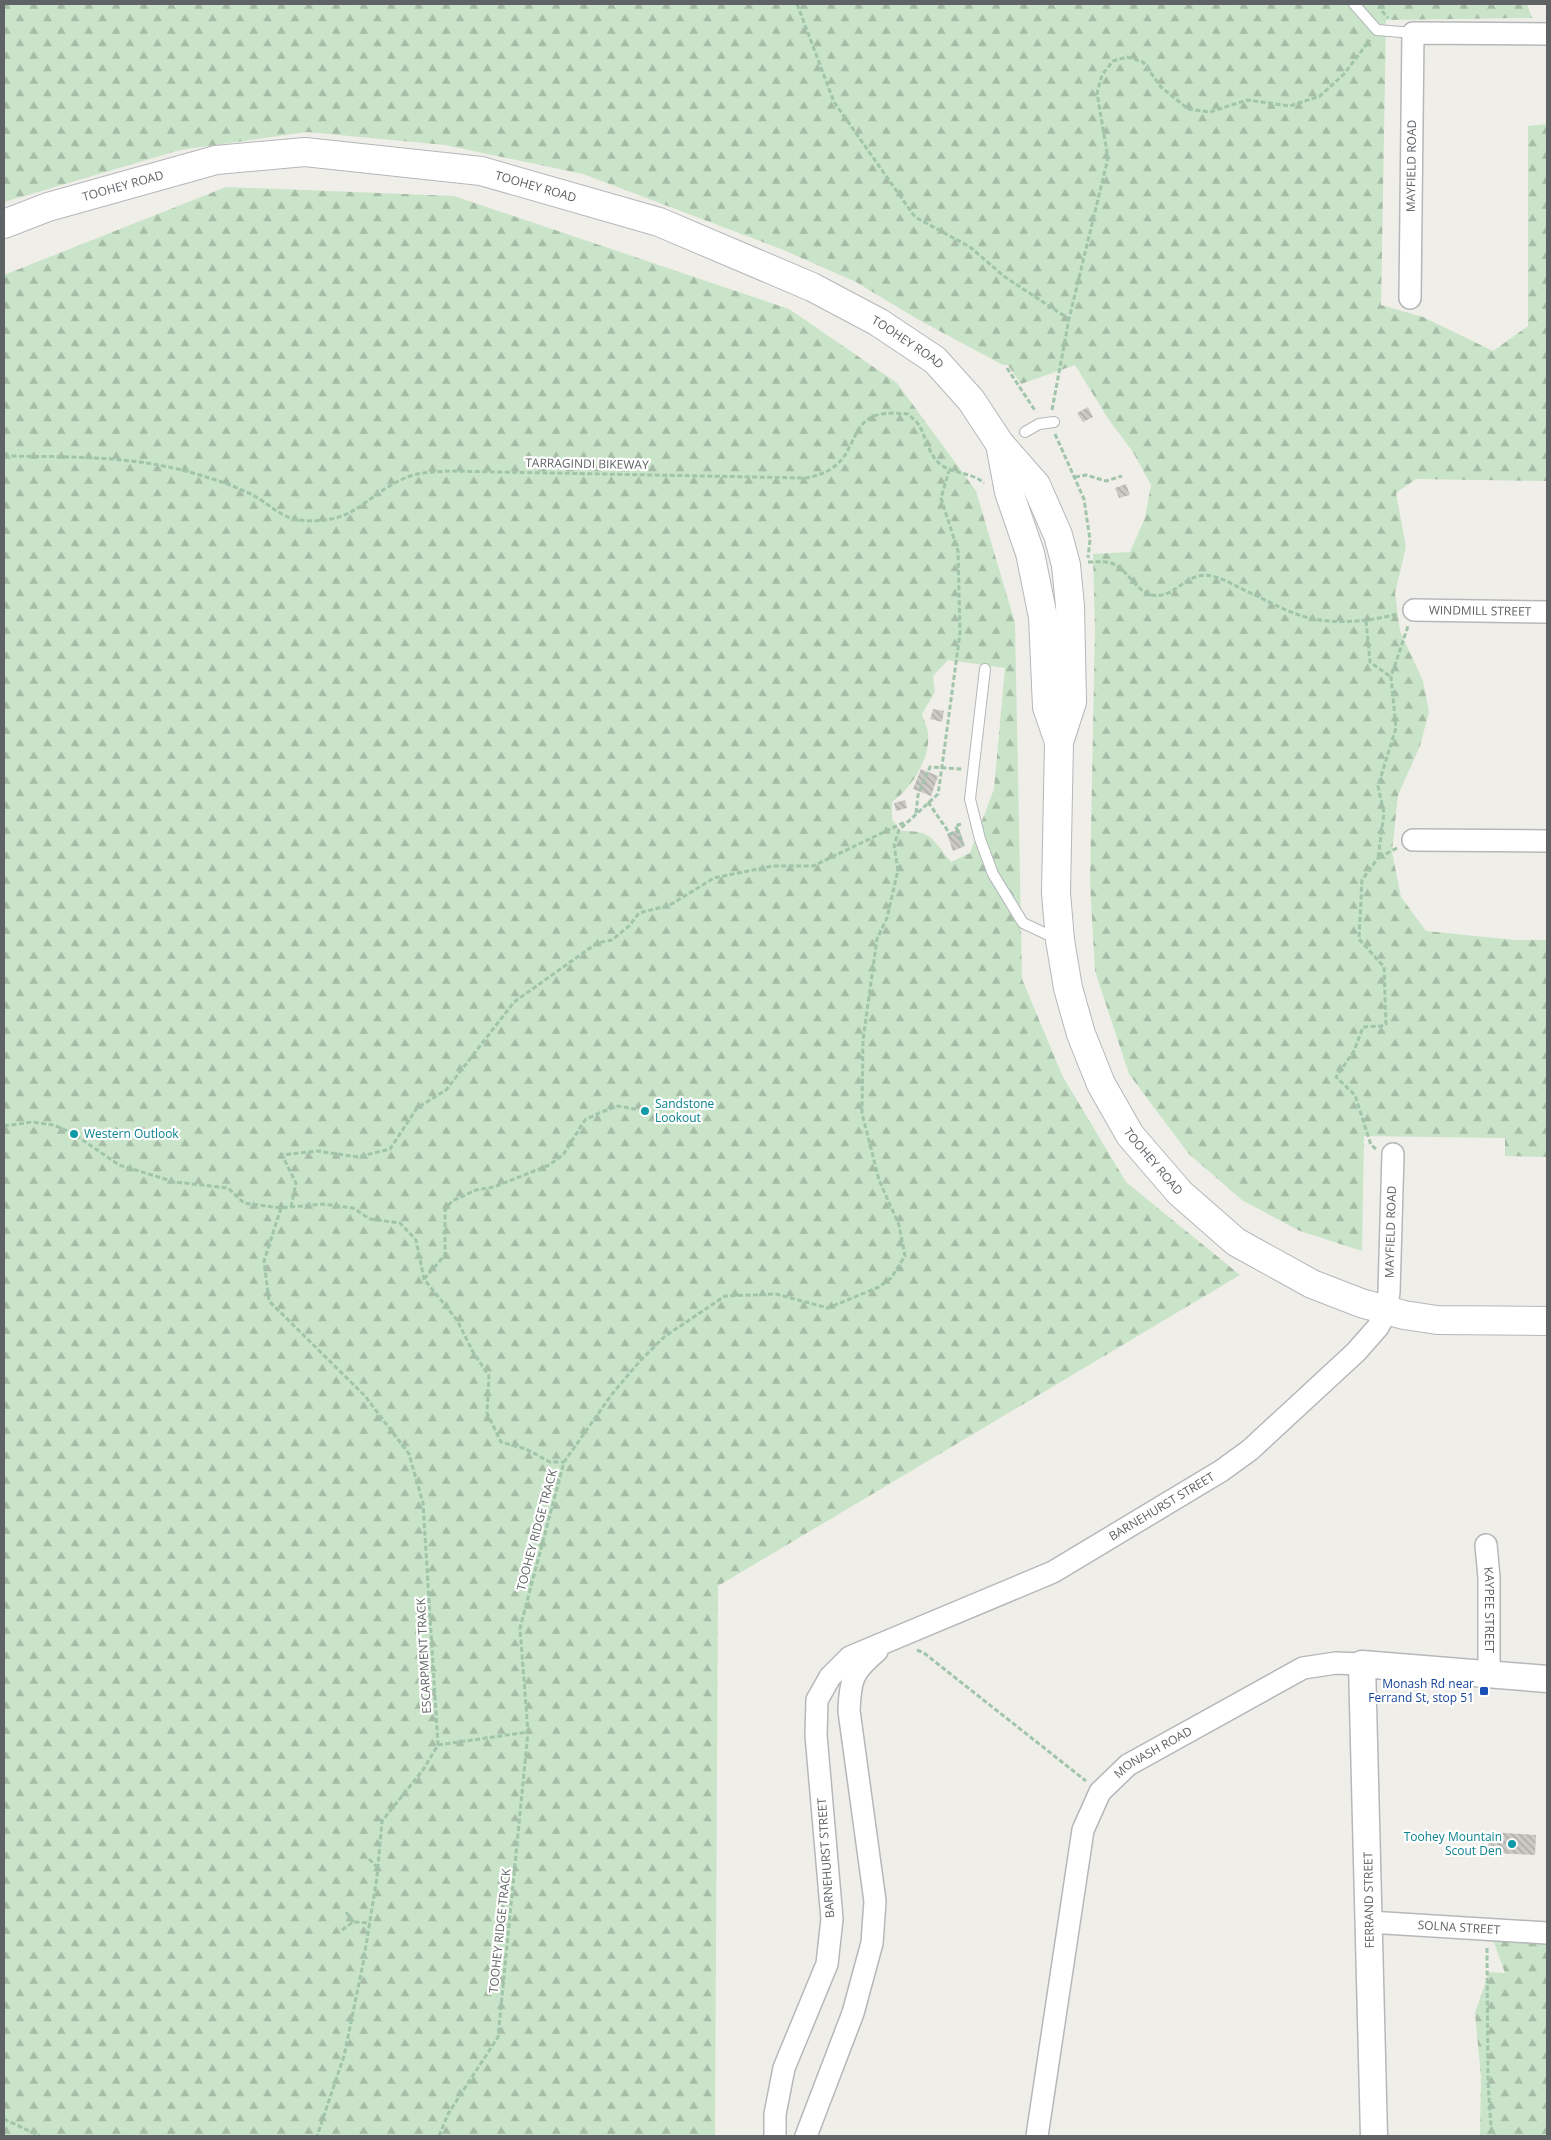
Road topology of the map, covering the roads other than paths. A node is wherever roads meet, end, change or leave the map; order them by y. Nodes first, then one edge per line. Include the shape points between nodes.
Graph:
1 (1354, 4) edge
2 (1413, 33) junction
3 (1547, 34) edge
4 (4, 224) edge
5 (1410, 298) dead end
6 (1054, 422) road end
7 (1025, 432) dead end
8 (1414, 610) road end
9 (1547, 612) edge
10 (985, 669) dead end
11 (1412, 840) road end
12 (1547, 841) edge
13 (1060, 940) junction
14 (1393, 1159) road end
15 (1386, 1312) junction
16 (1547, 1322) edge
17 (1486, 1545) dead end
18 (891, 1639) junction
19 (1362, 1664) junction
20 (1489, 1674) junction
21 (1547, 1679) edge
22 (1370, 1922) junction
23 (1547, 1933) edge
24 (775, 2136) edge
25 (806, 2136) edge
26 (1037, 2136) edge
27 (1374, 2136) edge

1 - 2 lane via 1378,30
2 - 3 street
2 - 5 street, MAYFIELD ROAD
4 - 13 main road, TOOHEY ROAD via 48,207 216,160 305,152 481,171 659,222 812,286 878,322 935,360 971,400 1000,444 1009,492 1030,553 1043,617 1047,707 1059,742 1056,893
6 - 7 lane via 1039,424
8 - 9 street, WINDMILL STREET
10 - 13 lane via 970,799 980,840 993,874 1023,923
11 - 12 street
13 - 15 main road, TOOHEY ROAD via 1073,1006 1101,1084 1130,1135 1180,1193 1236,1242 1312,1284
14 - 15 street, MAYFIELD ROAD
15 - 16 main road, TOOHEY ROAD via 1437,1320
15 - 18 street, BARNEHURST STREET via 1378,1328 1356,1352 1250,1450 1221,1471 1053,1572
17 - 20 street, KAYPEE STREET
18 - 24 street, BARNEHURST STREET via 850,1657 830,1677 817,1700 816,1734 832,1920 827,1964 784,2068 775,2114
18 - 25 street, BARNEHURST STREET via 860,1665 850,1685 849,1711 875,1901 872,1943 853,2013
19 - 20 street, MONASH ROAD
19 - 22 street, FERRAND STREET
19 - 26 street, MONASH ROAD via 1336,1663 1303,1668 1128,1765 1100,1792 1083,1830
20 - 21 street, MONASH ROAD
22 - 23 street, SOLNA STREET
22 - 27 street, FERRAND STREET

